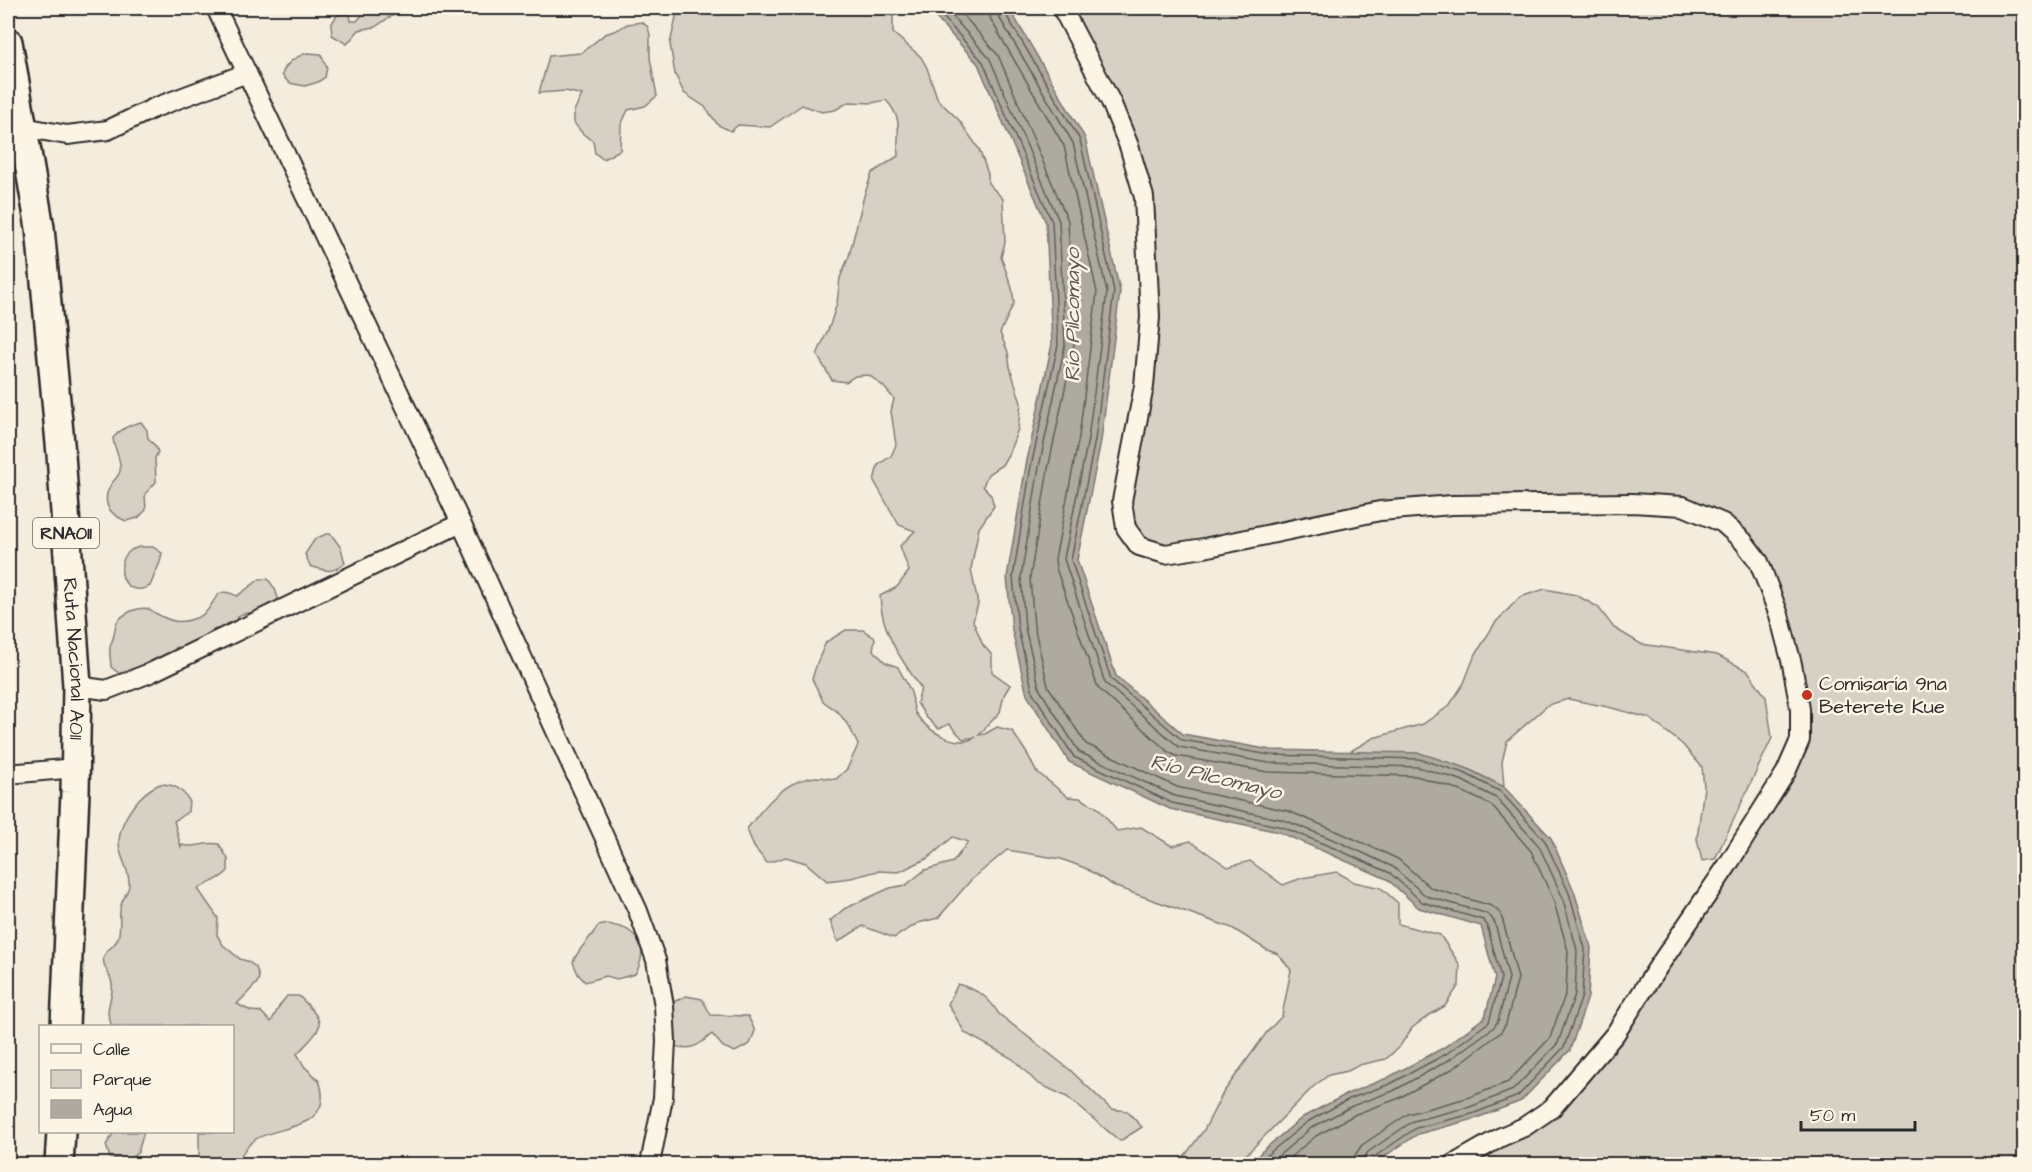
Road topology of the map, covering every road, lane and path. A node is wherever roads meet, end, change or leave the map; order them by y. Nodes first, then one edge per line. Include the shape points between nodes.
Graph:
1 (216, 8) edge
2 (1062, 8) edge
3 (8, 42) edge
4 (247, 73) junction
5 (23, 127) junction
6 (461, 523) junction
7 (77, 686) junction
8 (76, 768) junction
9 (8, 774) edge
10 (65, 1025) edge
11 (61, 1133) edge
12 (59, 1164) edge
13 (650, 1164) edge
14 (1454, 1164) edge

1 - 4 street
2 - 14 street via 1111,102 1144,197 1149,316 1144,386 1122,501 1126,528 1139,546 1165,554 1380,511 1452,505 1683,506 1723,523 1743,541 1759,562 1779,615 1800,709 1800,740 1786,772 1615,1034 1552,1108
3 - 5 main road, Ruta Nacional A011 / RNA011
4 - 5 street via 108,130 67,135
4 - 6 street
5 - 7 main road, Ruta Nacional A011 / RNA011 via 40,228
6 - 7 street via 150,673 106,690
6 - 13 street via 638,911 656,960 666,1041 663,1098
7 - 8 main road, Ruta Nacional A011 / RNA011
8 - 9 street
8 - 10 main road, Ruta Nacional A011 / RNA011
11 - 12 main road

